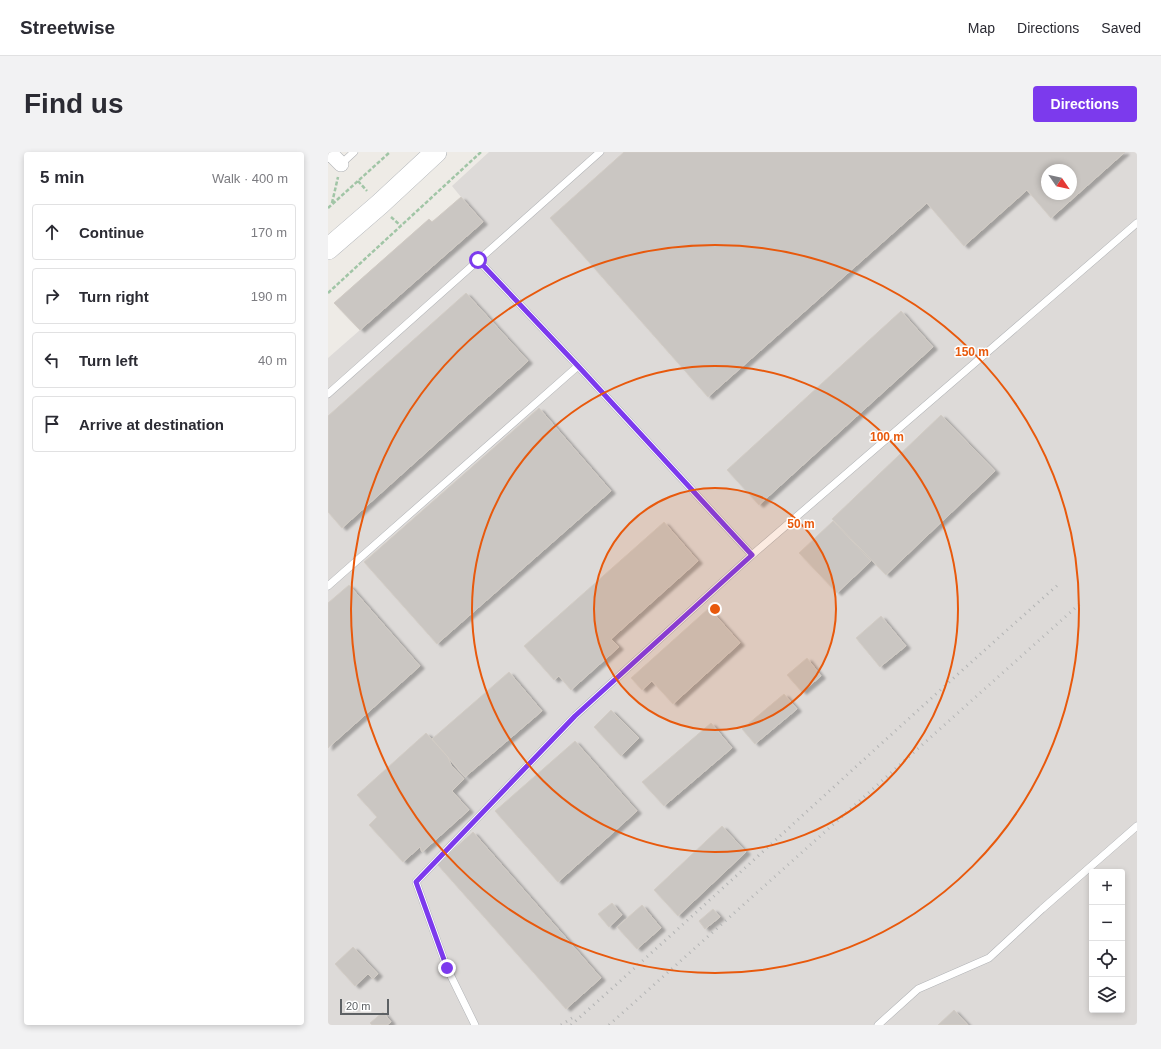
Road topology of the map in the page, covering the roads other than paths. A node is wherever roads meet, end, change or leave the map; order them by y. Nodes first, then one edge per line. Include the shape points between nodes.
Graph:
1 (329, 152) edge
2 (354, 152) edge
3 (436, 152) edge
4 (600, 152) edge
5 (341, 164) joint
6 (1137, 223) edge
7 (328, 249) edge
8 (478, 260) junction
9 (578, 366) junction
10 (328, 394) edge
11 (752, 555) junction
12 (328, 586) edge
13 (1137, 826) edge
14 (475, 1025) edge
15 (878, 1025) edge

1 - 5 street
2 - 5 lane
3 - 7 main road
4 - 8 lane
6 - 11 lane
8 - 9 lane
8 - 10 lane
9 - 11 lane
9 - 12 lane
11 - 14 lane via 575,716 416,882 447,968
13 - 15 lane via 989,958 918,989

